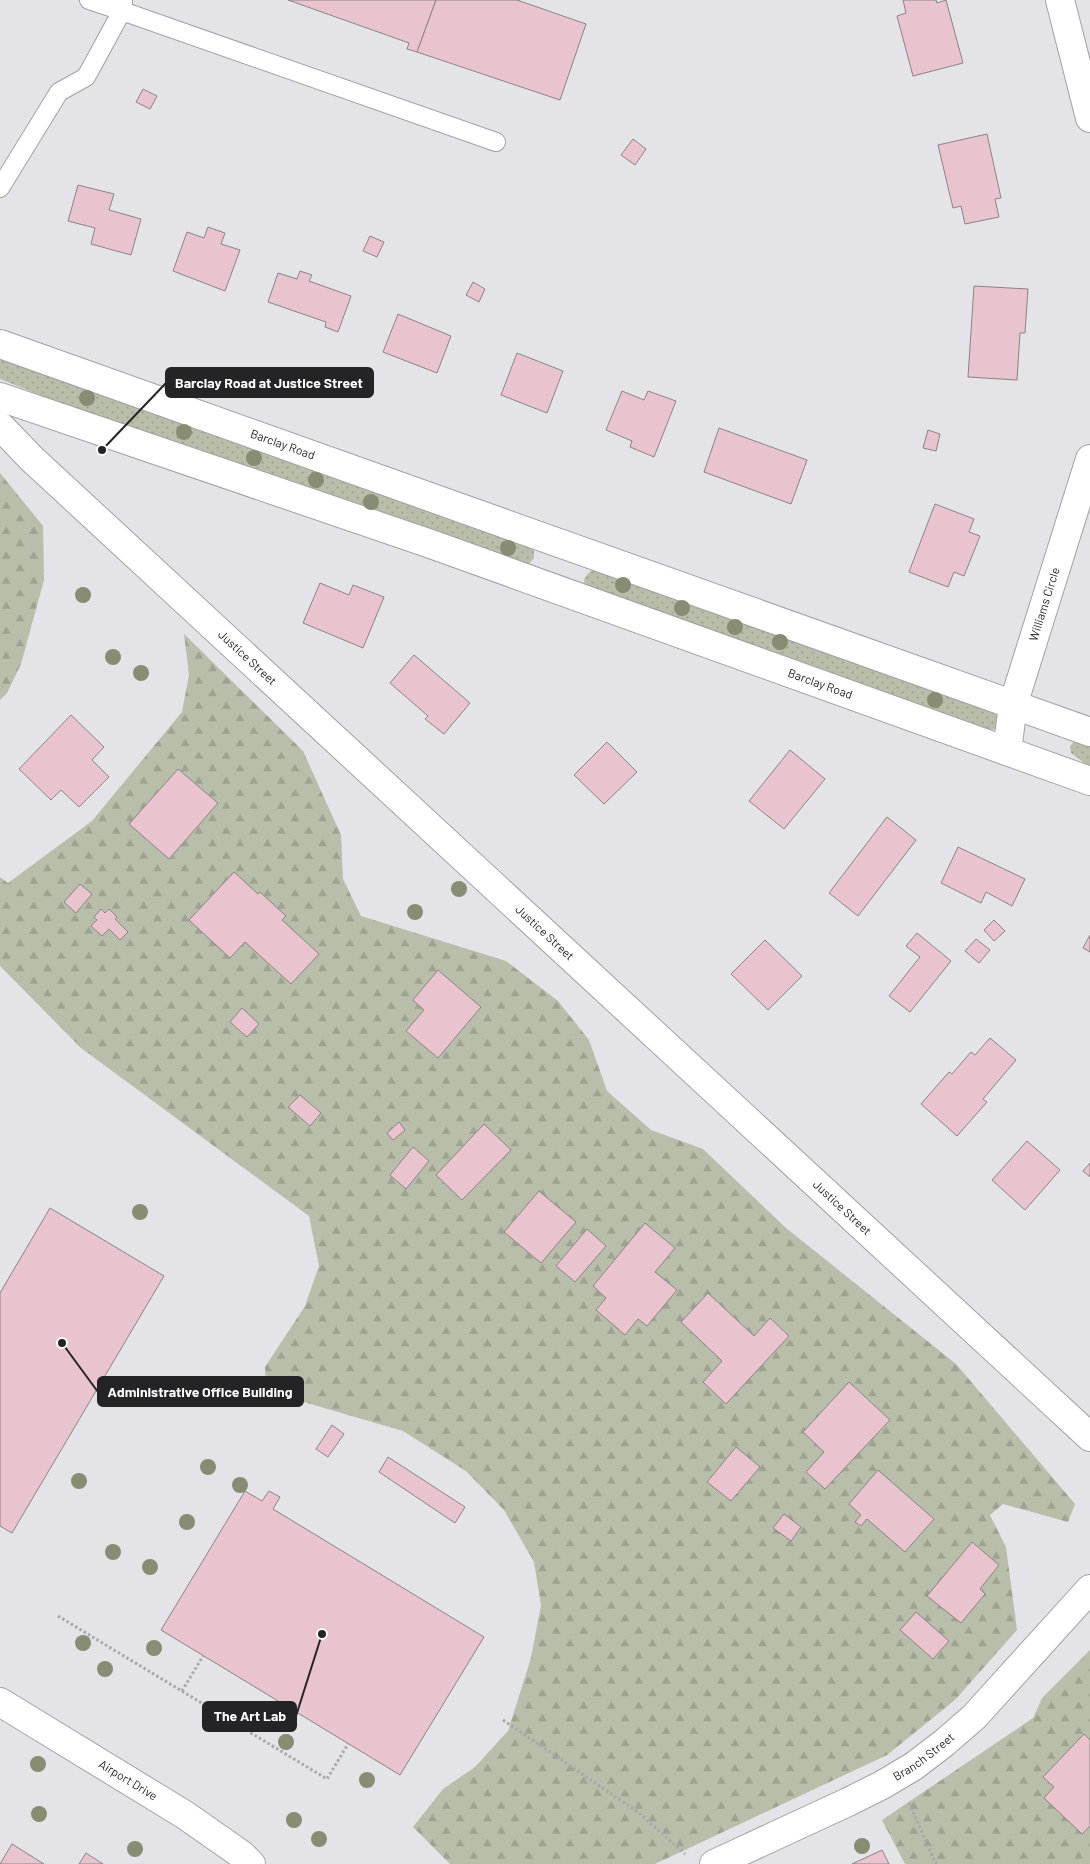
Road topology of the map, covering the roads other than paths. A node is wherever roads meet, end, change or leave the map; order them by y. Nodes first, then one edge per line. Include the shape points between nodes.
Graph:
1 (90, 0) edge
2 (1060, 0) edge
3 (123, 6) edge
4 (1090, 118) edge
5 (496, 142) dead end
6 (0, 188) edge
7 (0, 344) edge
8 (0, 397) edge
9 (0, 426) edge
10 (1090, 458) edge
11 (566, 546) junction
12 (551, 587) junction
13 (1012, 705) junction
14 (1090, 732) edge
15 (1007, 751) junction
16 (1090, 781) edge
17 (1090, 1437) edge
18 (1090, 1589) edge
19 (0, 1702) edge
20 (702, 1862) edge
21 (251, 1864) edge

1 - 3 lane
2 - 4 street
3 - 5 lane
3 - 6 lane via 86,76 60,92
7 - 11 street, Barclay Road
8 - 12 street, Barclay Road
9 - 17 street, Justice Street via 39,466
10 - 13 street, Williams Circle
11 - 12 street
11 - 13 street, Barclay Road
12 - 15 street, Barclay Road
13 - 14 street, Barclay Road
13 - 15 street, Williams Circle
15 - 16 street, Barclay Road
18 - 20 street, Branch Street via 974,1717 914,1766 848,1802
19 - 21 street, Airport Drive via 185,1815

